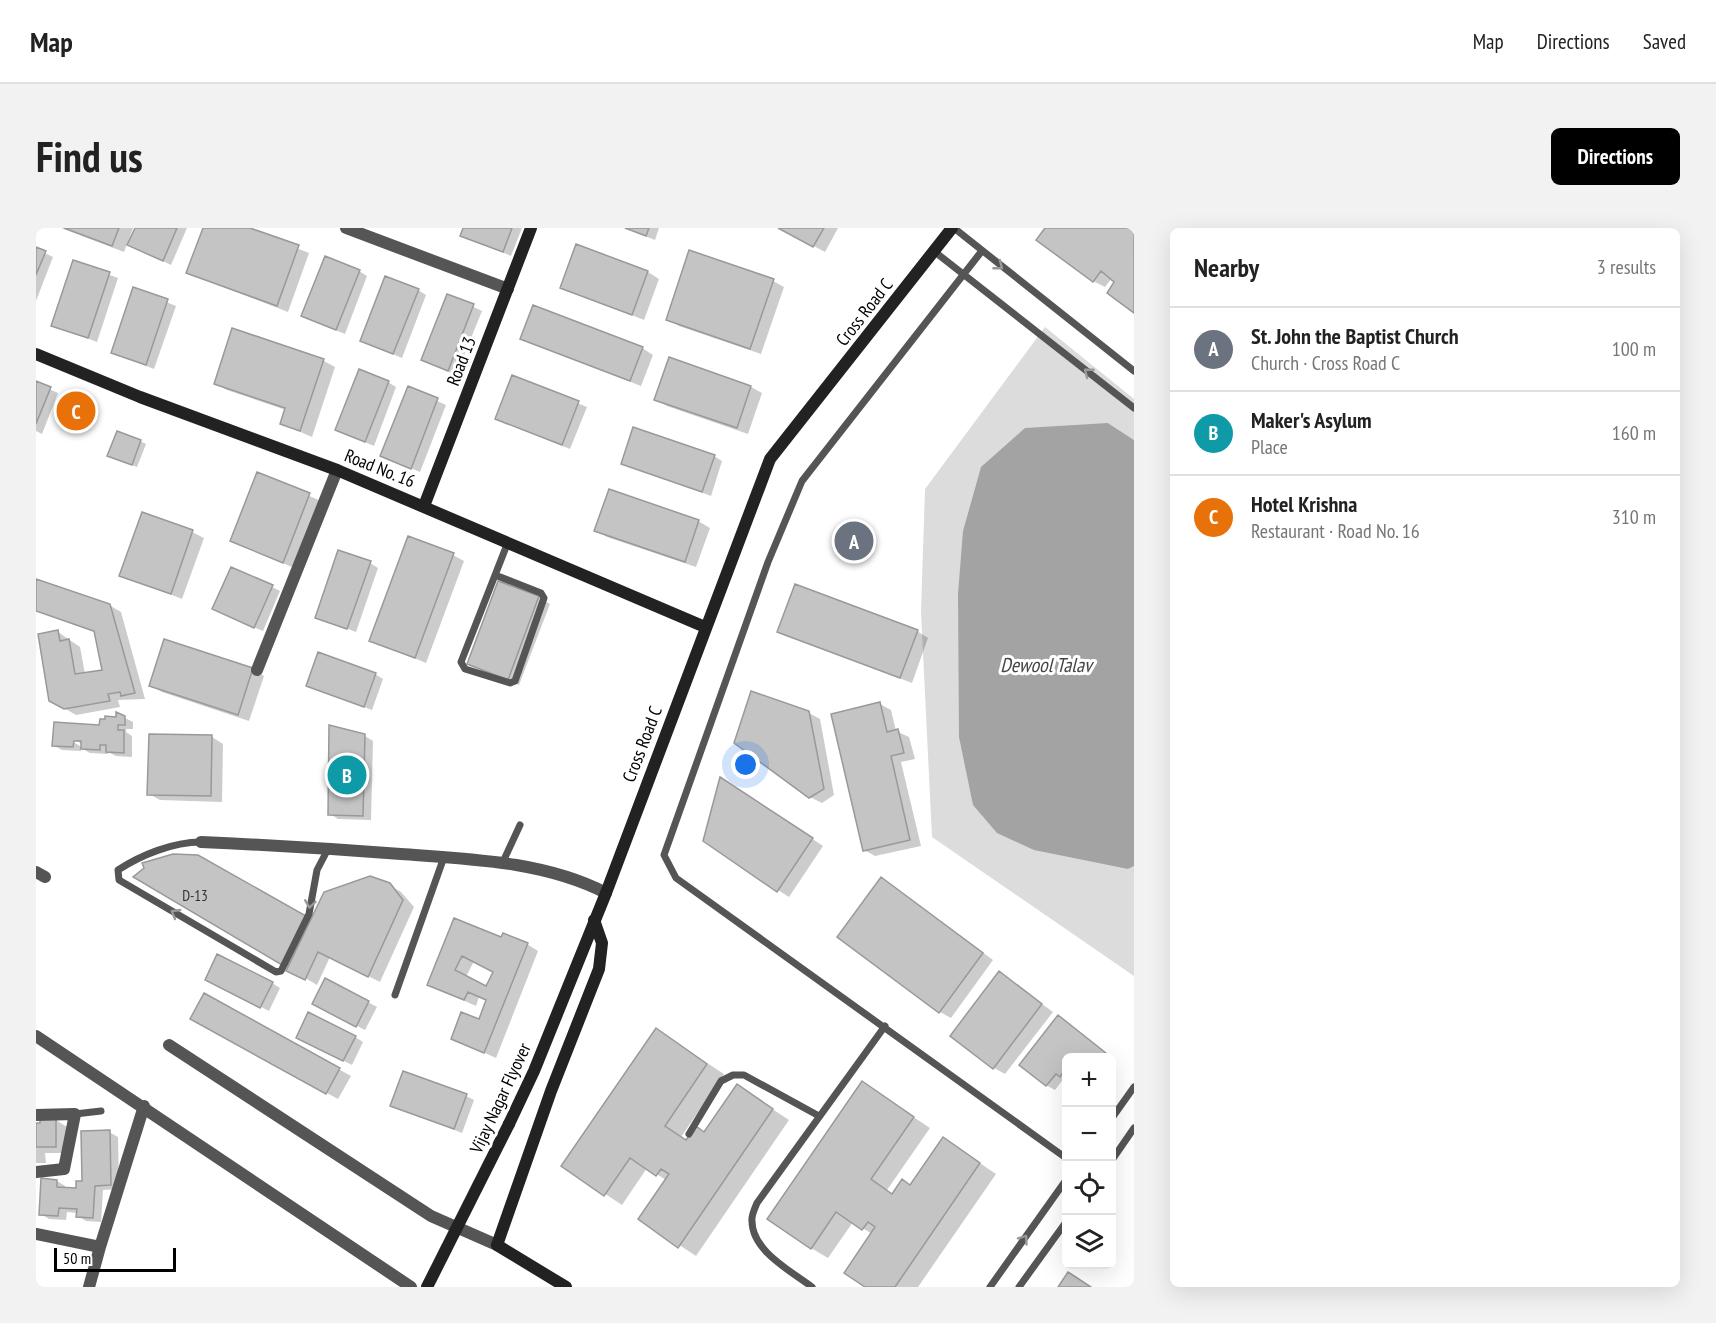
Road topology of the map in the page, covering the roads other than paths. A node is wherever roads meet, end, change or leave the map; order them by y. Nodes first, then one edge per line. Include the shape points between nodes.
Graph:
1 (346, 228) edge
2 (531, 228) edge
3 (953, 228) edge
4 (934, 252) junction
5 (981, 252) junction
6 (963, 274) junction
7 (508, 289) junction
8 (36, 354) edge
9 (1134, 371) edge
10 (1134, 408) edge
11 (337, 470) junction
12 (424, 506) junction
13 (508, 542) junction
14 (495, 575) junction
15 (705, 627) junction
16 (257, 670) dead end
17 (520, 825) dead end
18 (201, 842) joint
19 (328, 849) junction
20 (444, 857) junction
21 (501, 864) junction
22 (606, 893) junction
23 (594, 920) junction
24 (395, 995) dead end
25 (885, 1026) junction
26 (36, 1035) edge
27 (169, 1045) dead end
28 (1134, 1087) edge
29 (144, 1106) junction
30 (101, 1111) dead end
31 (1116, 1112) edge
32 (75, 1113) junction
33 (36, 1115) edge
34 (819, 1116) junction
35 (1134, 1128) edge
36 (689, 1134) dead end
37 (1116, 1154) edge
38 (1062, 1155) edge
39 (36, 1172) edge
40 (1062, 1186) edge
41 (1062, 1228) edge
42 (36, 1234) edge
43 (497, 1245) junction
44 (100, 1247) junction
45 (407, 1286) edge
46 (89, 1287) edge
47 (427, 1287) edge
48 (566, 1287) edge
49 (812, 1287) edge
50 (990, 1287) edge
51 (1019, 1287) edge

1 - 7 street
2 - 7 street, Road 13
3 - 4 street, Cross Road C
3 - 5 lane
4 - 6 lane
4 - 15 street, Cross Road C via 770,459
5 - 6 lane
5 -> 9 lane
10 -> 6 lane
6 - 25 lane via 802,482 768,562 664,855 676,878
7 - 12 street, Road 13
8 - 11 street, Road No. 16
11 - 12 street, Road No. 16
11 - 16 street
12 - 13 street, Road No. 16
13 - 14 lane
13 - 15 street, Road No. 16
14 - 14 lane via 461,662 465,669 510,683 515,681 544,598 541,593
15 - 22 street, Cross Road C
17 - 21 lane
18 - 19 street
19 -> 18 lane via 317,870 309,914 281,971 276,972 116,875 132,860 188,842
19 - 20 street
20 - 21 street
20 - 24 lane
21 - 22 street via 556,874
22 - 23 street, Cross Road C
23 - 43 street via 602,943 599,969 550,1090
23 - 47 street, Vijay Nagar Flyover, bridge via 534,1071
25 - 34 lane
25 - 38 lane
26 - 29 street
27 - 43 street via 431,1216
28 - 31 lane
29 - 44 street
29 - 45 street
30 - 32 lane
32 - 33 street
32 - 39 street via 64,1169
34 - 36 lane via 744,1075 733,1076 721,1081
34 - 49 lane via 757,1203 751,1221 765,1251
35 - 37 lane
50 -> 40 lane
41 - 51 lane
42 - 44 street
43 - 48 street
44 - 46 street

